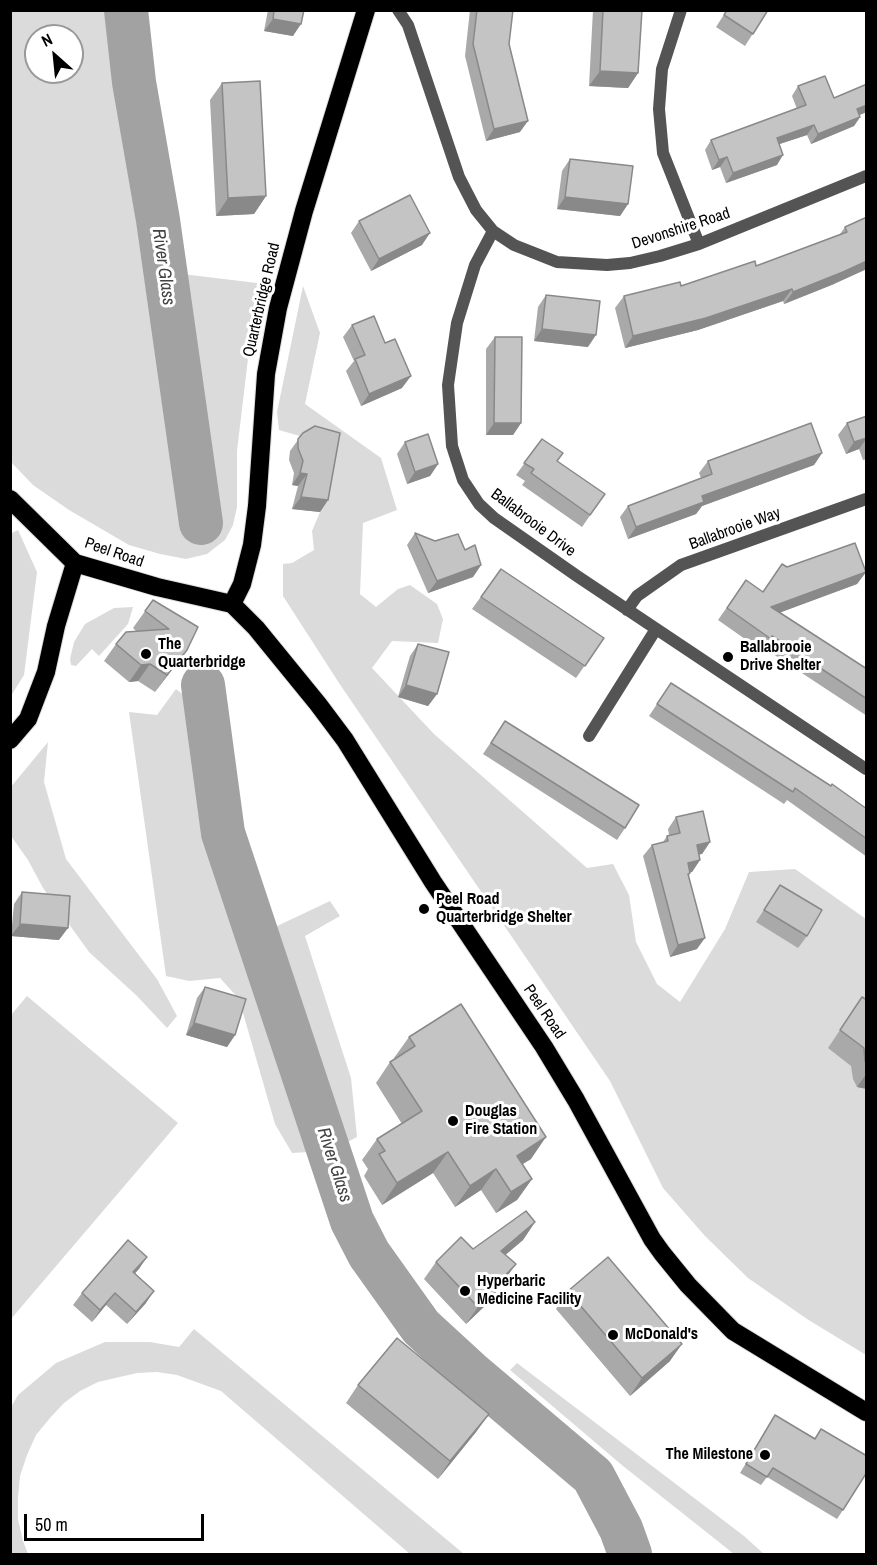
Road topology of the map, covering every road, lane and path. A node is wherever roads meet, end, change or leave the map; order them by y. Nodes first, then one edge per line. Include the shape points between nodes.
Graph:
1 (366, 10) edge
2 (398, 10) edge
3 (681, 10) edge
4 (867, 176) edge
5 (493, 231) junction
6 (699, 244) junction
7 (10, 499) edge
8 (867, 500) edge
9 (75, 563) junction
10 (225, 603) junction
11 (627, 610) junction
12 (656, 629) junction
13 (589, 736) dead end
14 (10, 740) edge
15 (867, 769) edge
16 (867, 1412) edge

1 - 10 highway, Quarterbridge Road via 278,308 266,374 252,545 242,584
2 - 5 street, Devonshire Road via 408,25 459,177 476,210
3 - 6 street via 662,69 659,109 663,153
4 - 6 street, Devonshire Road
5 - 6 street, Devonshire Road via 548,259 588,264 630,263
5 - 11 street, Ballabrooie Drive via 475,265 457,323 448,385 452,446 463,480 494,518
7 - 9 highway, Peel Road
8 - 11 street, Ballabrooie Way via 681,565 637,596
9 - 10 highway, Peel Road
9 - 14 highway via 46,672 28,719
10 - 16 highway, Peel Road via 256,628 345,740 433,882 544,1047 662,1253 733,1331
11 - 12 street, Ballabrooie Drive
12 - 13 street
12 - 15 street, Ballabrooie Drive

